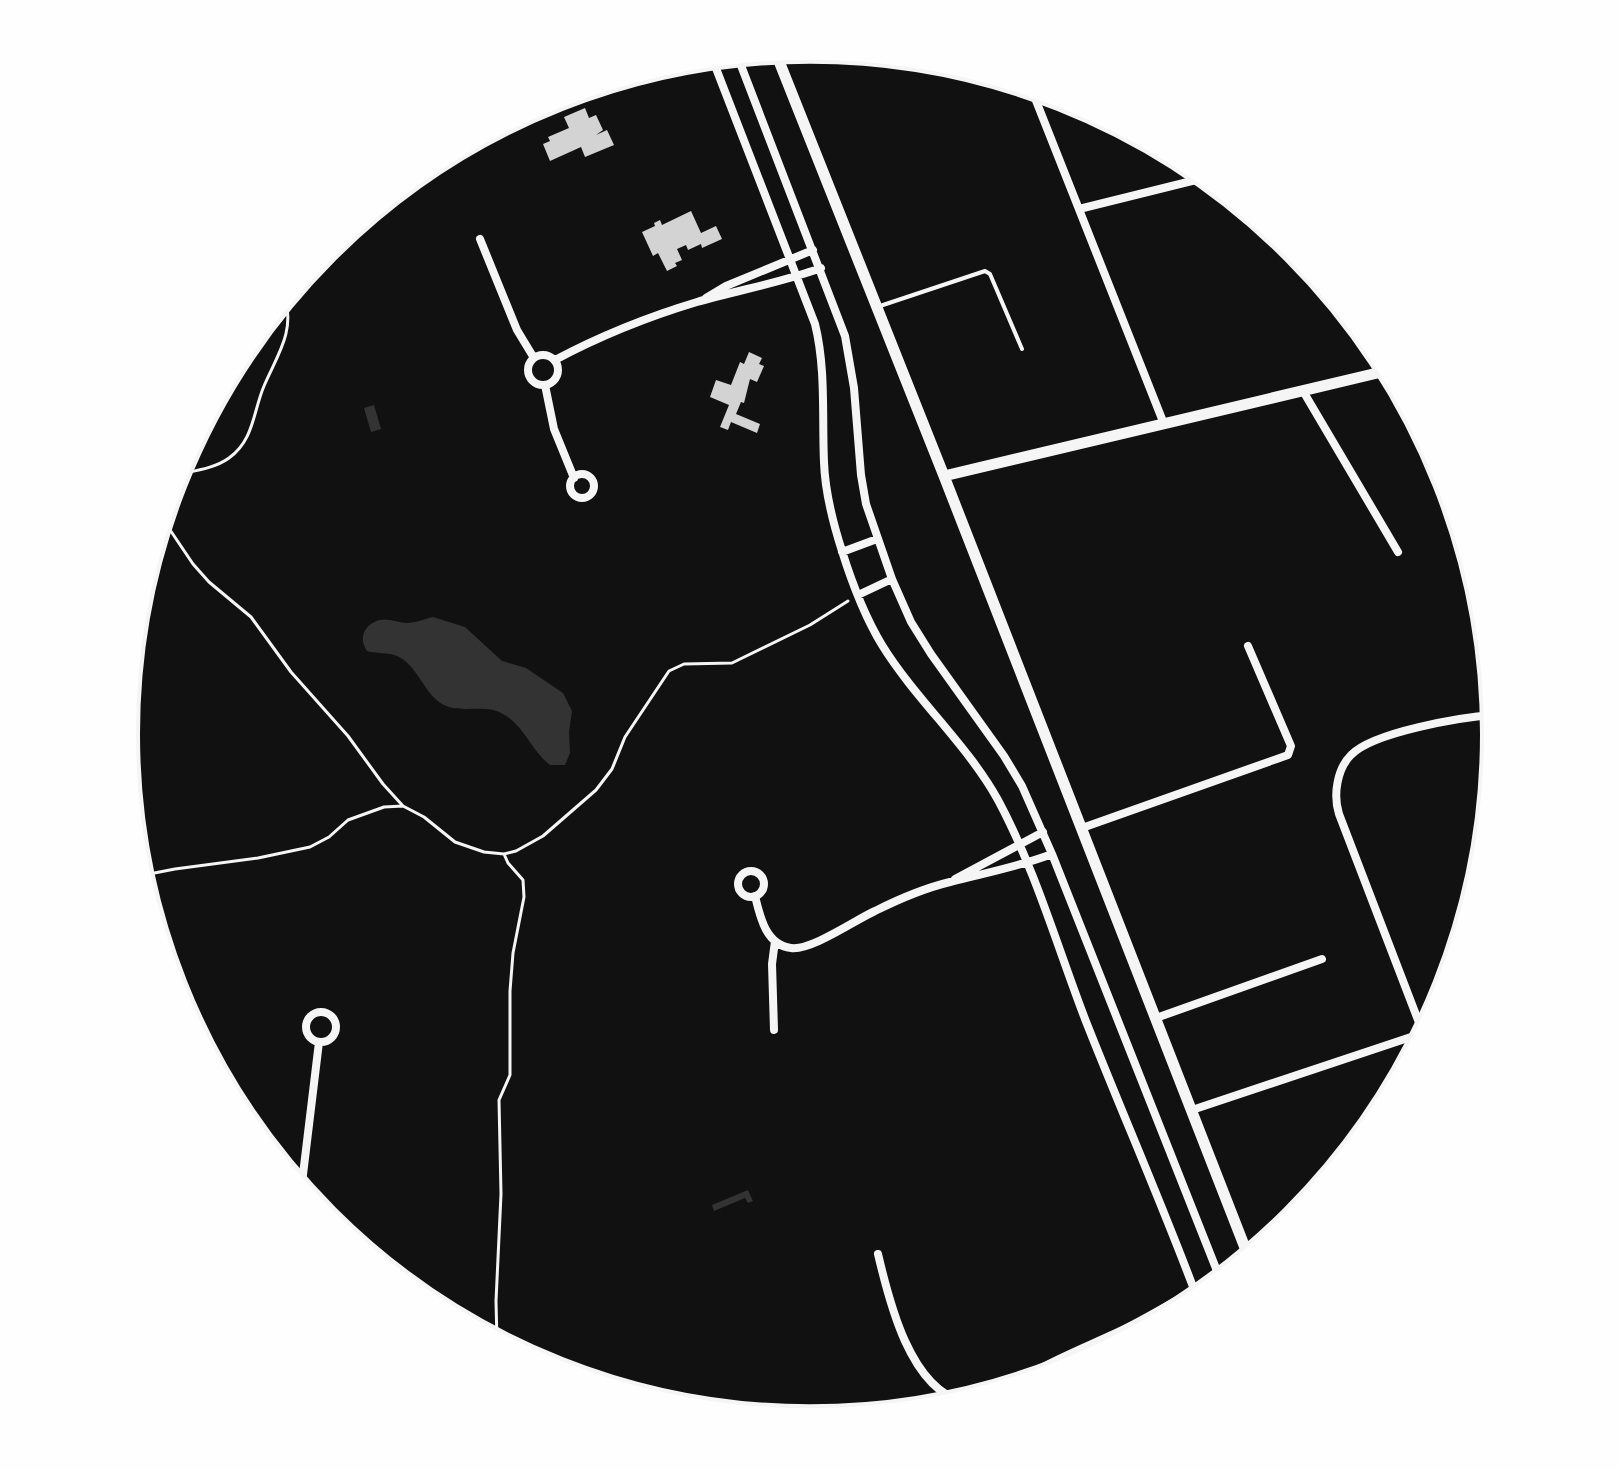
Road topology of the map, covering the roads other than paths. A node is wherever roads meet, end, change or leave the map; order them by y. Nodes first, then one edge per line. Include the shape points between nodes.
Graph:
1 (780, 63) edge
2 (741, 66) edge
3 (716, 69) edge
4 (1036, 102) edge
5 (1192, 181) edge
6 (1079, 209) junction
7 (480, 239) dead end
8 (813, 250) junction
9 (791, 257) junction
10 (821, 268) junction
11 (799, 276) junction
12 (698, 302) junction
13 (876, 308) junction
14 (1022, 349) dead end
15 (534, 358) junction
16 (555, 360) junction
17 (1377, 373) edge
18 (545, 385) junction
19 (1303, 391) junction
20 (1164, 424) junction
21 (944, 476) junction
22 (574, 478) dead end
23 (877, 539) junction
24 (842, 552) junction
25 (1398, 552) dead end
26 (892, 579) junction
27 (858, 595) junction
28 (1248, 646) dead end
29 (1482, 717) edge
30 (1082, 828) junction
31 (1043, 832) junction
32 (1020, 844) junction
33 (1052, 854) junction
34 (1027, 864) junction
35 (950, 882) junction
36 (755, 896) dead end
37 (775, 941) junction
38 (1322, 959) dead end
39 (1156, 1018) junction
40 (1419, 1019) edge
41 (774, 1030) dead end
42 (1411, 1037) edge
43 (319, 1042) dead end
44 (1192, 1110) junction
45 (303, 1176) edge
46 (1245, 1247) edge
47 (878, 1254) dead end
48 (1216, 1270) edge
49 (1193, 1287) edge
50 (1152, 1314) edge
51 (1132, 1325) edge
52 (1112, 1335) edge
53 (1057, 1360) edge
54 (944, 1393) edge

1 - 13 street
2 - 8 street
3 - 9 street
4 - 6 street
5 - 6 street
6 - 20 street
7 - 15 street
8 - 9 street
8 - 10 street
9 - 11 street
9 - 12 street
10 - 11 street
10 - 23 street via 850,358 861,475
11 - 12 street
11 - 24 street via 818,337 824,464
12 - 16 street
13 - 14 lane via 985,271
13 - 21 street
15 - 16 street via 547,355
15 - 18 street via 529,376
16 - 18 street via 558,373
17 - 19 street
18 - 22 street via 554,429
19 - 20 street
19 - 25 street
20 - 21 street
21 - 30 street
23 - 24 street
23 - 26 street
24 - 27 street
26 - 27 street
26 - 31 street via 911,622 988,730
27 - 32 street via 883,647 977,769
28 - 30 street via 1291,746 1288,755
29 - 40 street via 1433,724 1362,747 1349,757 1338,781 1339,814
30 - 39 street
31 - 32 street
31 - 33 street
32 - 34 street
32 - 35 street
33 - 34 street
33 - 48 street
34 - 35 street
34 - 49 street
35 - 37 street via 880,908 809,946 790,948
36 - 37 street via 763,927
37 - 41 street
38 - 39 street
39 - 44 street
42 - 44 street
43 - 45 street
44 - 46 street
47 - 54 street via 918,1366
50 - 51 street
52 - 53 street

